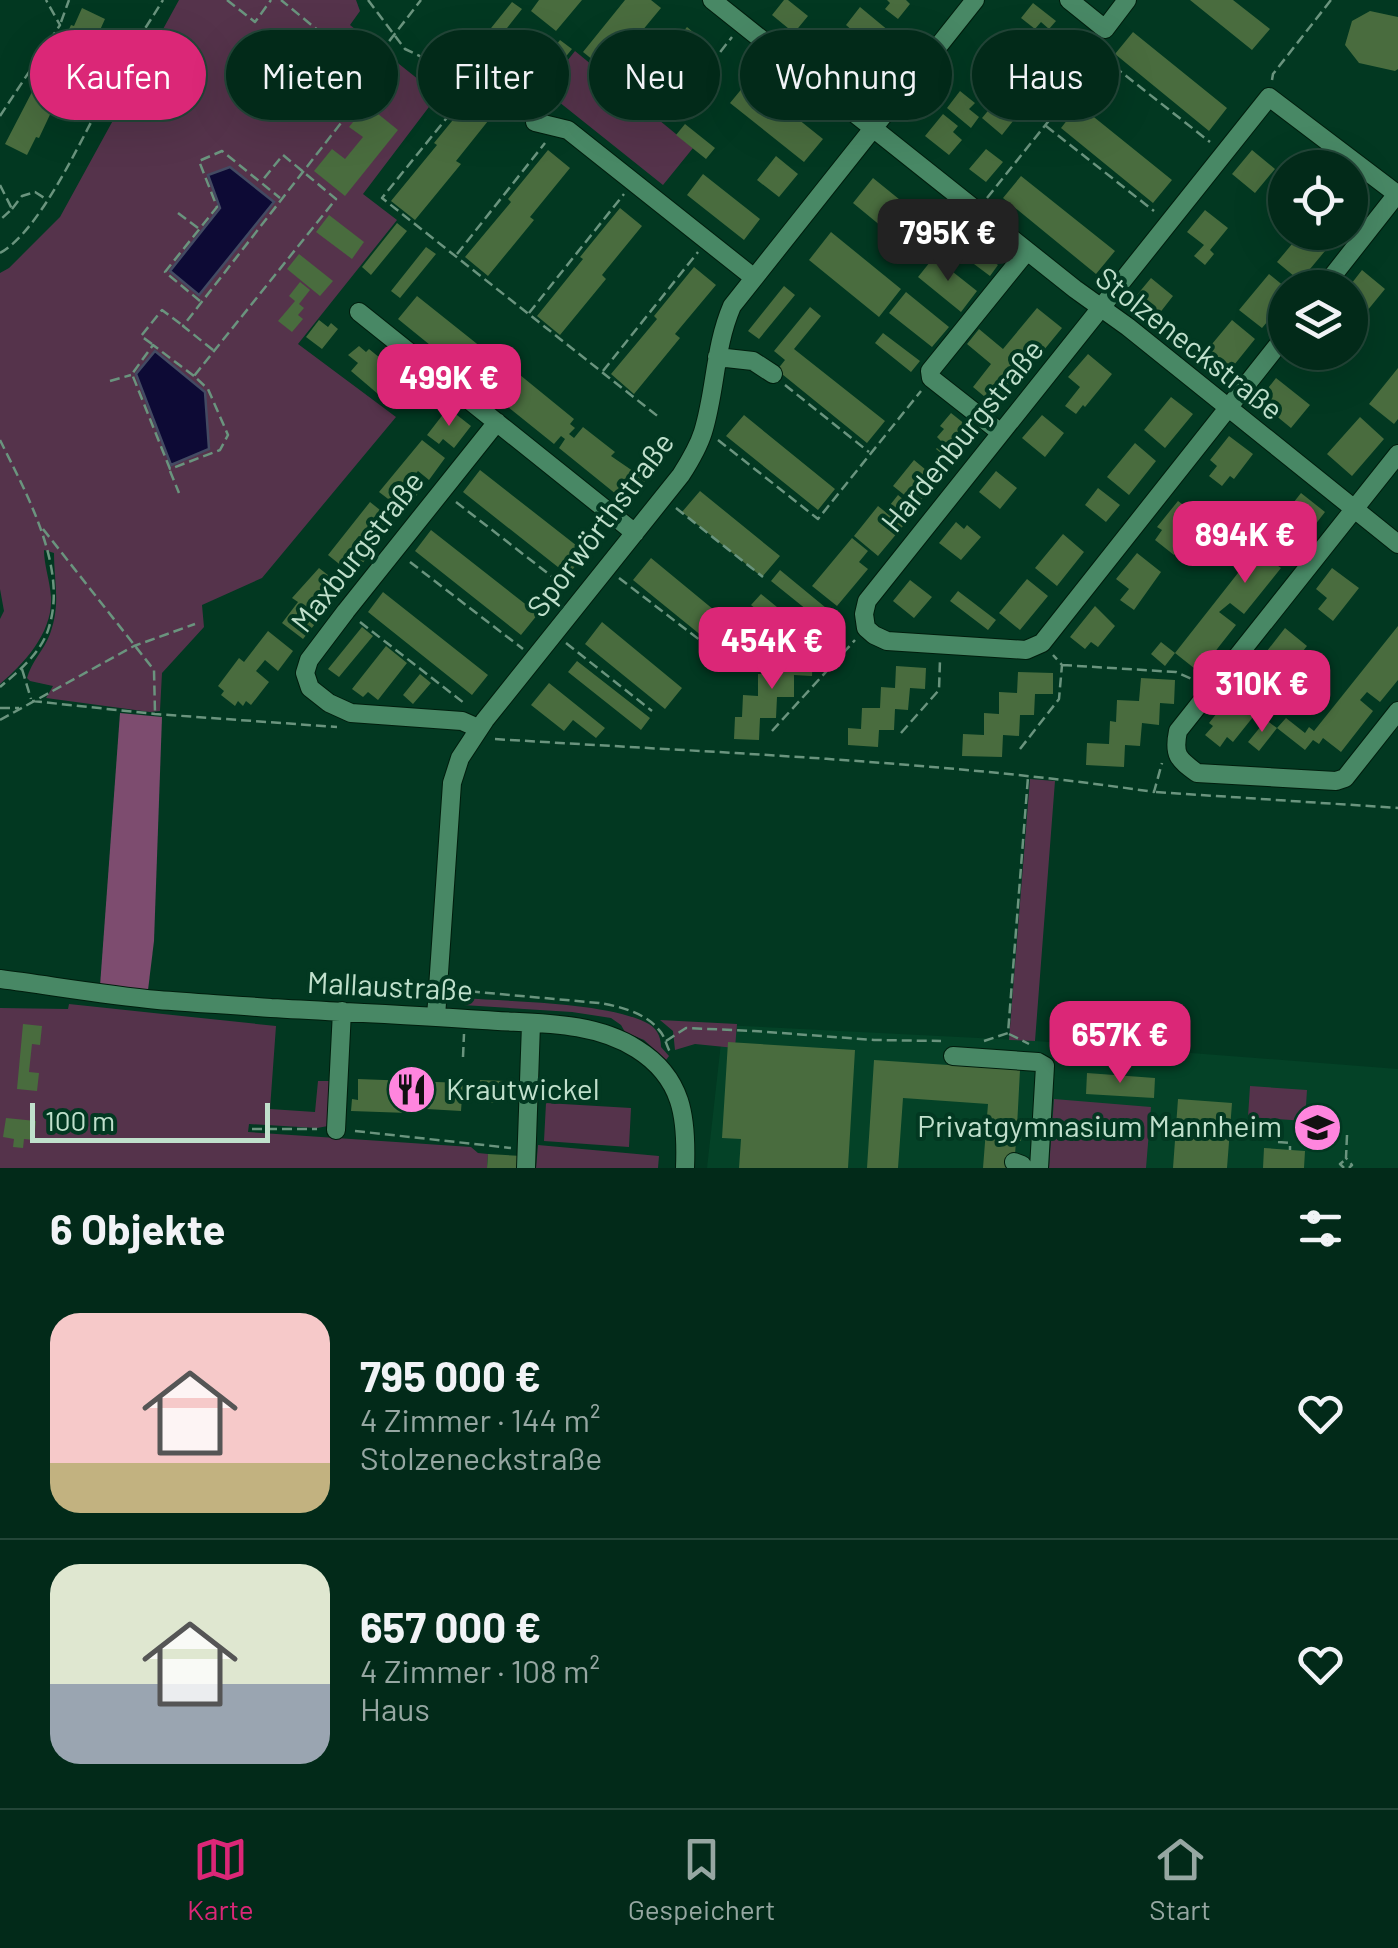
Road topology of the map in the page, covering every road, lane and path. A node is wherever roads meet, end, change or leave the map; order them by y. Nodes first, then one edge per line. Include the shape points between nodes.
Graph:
1 (46, 0) edge
2 (69, 0) edge
3 (164, 0) edge
4 (227, 0) edge
5 (272, 0) edge
6 (281, 0) edge
7 (368, 0) edge
8 (422, 0) edge
9 (712, 0) edge
10 (974, 0) edge
11 (1069, 0) edge
12 (1128, 0) edge
13 (1331, 0) edge
14 (743, 24) junction
15 (60, 25) junction
16 (1105, 28) joint
17 (318, 30) edge
18 (391, 30) edge
19 (397, 30) edge
20 (398, 39) edge
21 (720, 53) edge
22 (418, 55) edge
23 (1119, 70) edge
24 (1270, 97) junction
25 (0, 116) edge
26 (343, 120) edge
27 (445, 120) edge
28 (532, 120) edge
29 (1049, 120) edge
30 (535, 122) joint
31 (1045, 125) junction
32 (557, 128) junction
33 (873, 128) junction
34 (1224, 154) junction
35 (302, 172) junction
36 (261, 182) junction
37 (634, 182) junction
38 (0, 185) edge
39 (282, 199) junction
40 (47, 200) junction
41 (12, 208) junction
42 (977, 211) junction
43 (178, 213) dead end
44 (0, 220) edge
45 (1168, 223) junction
46 (200, 228) junction
47 (708, 240) junction
48 (1027, 251) junction
49 (0, 253) edge
50 (456, 255) junction
51 (1337, 270) edge
52 (753, 277) junction
53 (202, 302) junction
54 (1101, 308) junction
55 (359, 312) dead end
56 (528, 314) junction
57 (184, 326) junction
58 (154, 346) junction
59 (214, 350) junction
60 (716, 356) junction
61 (1268, 357) edge
62 (602, 372) junction
63 (132, 374) junction
64 (772, 374) joint
65 (194, 376) junction
66 (931, 378) junction
67 (110, 382) dead end
68 (1228, 408) junction
69 (660, 418) dead end
70 (497, 422) junction
71 (702, 434) junction
72 (1001, 434) junction
73 (0, 440) edge
74 (871, 453) junction
75 (1398, 454) edge
76 (170, 469) junction
77 (441, 490) junction
78 (179, 492) dead end
79 (662, 498) junction
80 (1354, 510) junction
81 (43, 528) junction
82 (635, 533) junction
83 (1398, 544) edge
84 (394, 549) junction
85 (606, 568) junction
86 (762, 577) dead end
87 (580, 599) junction
88 (346, 610) junction
89 (196, 624) dead end
90 (866, 628) junction
91 (553, 633) junction
92 (1042, 643) junction
93 (705, 644) dead end
94 (941, 644) junction
95 (134, 646) junction
96 (536, 659) junction
97 (1062, 665) junction
98 (22, 668) junction
99 (0, 688) edge
100 (1212, 689) junction
101 (32, 701) junction
102 (0, 708) edge
103 (20, 708) junction
104 (1398, 710) edge
105 (652, 711) dead end
106 (156, 714) junction
107 (0, 720) edge
108 (334, 727) dead end
109 (478, 728) junction
110 (772, 731) dead end
111 (901, 733) dead end
112 (1174, 746) junction
113 (1020, 749) dead end
114 (1028, 775) junction
115 (1154, 792) junction
116 (1398, 808) edge
117 (0, 979) edge
118 (342, 1011) junction
119 (436, 1017) junction
120 (531, 1024) junction
121 (666, 1042) dead end
122 (981, 1042) dead end
123 (950, 1048) joint
124 (252, 1129) dead end
125 (336, 1130) junction
126 (1347, 1135) dead end
127 (1278, 1142) dead end
128 (1290, 1150) dead end
129 (1346, 1158) junction
130 (526, 1159) edge
131 (685, 1168) edge
132 (1040, 1168) edge
133 (1346, 1168) edge

1 - 15 path
2 - 15 path
3 - 40 path
4 - 5 path via 255,22
6 - 17 path
7 - 18 path
8 - 19 path
9 - 14 street, Stolzeneckstraße
10 - 33 street, Sporwörthstraße
11 - 16 street
12 - 16 street
13 - 24 path via 1274,74
14 - 21 path
14 - 33 street, Stolzeneckstraße
15 - 25 path
20 - 22 path
23 - 34 path
24 - 34 street, Hardenburgstraße
24 - 51 street via 1397,194
26 - 35 path
27 - 50 path via 382,198
28 - 30 path
29 - 31 path
30 - 32 street
31 - 42 path
31 - 45 path
32 - 37 street
32 - 50 path
33 - 42 street, Stolzeneckstraße
33 - 52 street, Sporwörthstraße
34 - 45 street, Hardenburgstraße
35 - 36 path via 283,156
35 - 39 path
35 - 59 path via 336,199
36 - 39 path
36 - 46 path via 222,151 200,160 216,207
37 - 47 street
37 - 56 path
38 - 41 path
39 - 53 path
40 - 41 path via 36,192
40 - 49 path via 13,246
41 - 44 path
42 - 48 street, Stolzeneckstraße
43 - 46 path
45 - 54 street, Hardenburgstraße
46 - 53 path via 165,272
47 - 52 street
47 - 62 path
48 - 54 street, Stolzeneckstraße
48 - 66 street via 930,371
50 - 56 path
52 - 60 street, Sporwörthstraße via 732,306
53 - 57 path
54 - 68 street, Stolzeneckstraße
54 - 72 street, Hardenburgstraße
55 - 70 street
56 - 62 path
57 - 58 path via 162,310 141,336
57 - 59 path
58 - 63 path
58 - 65 path
59 - 65 path
60 - 64 street via 753,361
60 - 71 street, Sporwörthstraße
61 - 68 street
62 - 69 path
63 - 67 path
63 - 76 path
64 - 74 path
65 - 76 path via 208,389 228,436 220,450
66 - 72 street
66 - 74 path
68 - 80 street, Stolzeneckstraße
68 - 92 street
70 - 77 street, Maxburgstraße
70 - 82 street
71 - 74 path via 722,441 818,519
71 - 79 street, Sporwörthstraße
72 - 90 street, Hardenburgstraße via 868,601
73 - 81 path
75 - 80 street
76 - 78 path
77 - 84 street, Maxburgstraße
77 - 87 path
79 - 82 street, Sporwörthstraße
79 - 86 path
80 - 83 street, Stolzeneckstraße
80 - 100 street
81 - 95 path
81 - 98 path via 55,598 49,630
82 - 85 street, Sporwörthstraße
84 - 88 street, Maxburgstraße
84 - 96 path
85 - 87 street, Sporwörthstraße
85 - 93 path
87 - 91 street, Sporwörthstraße
88 - 109 path
88 - 109 street, Maxburgstraße via 309,660 310,688 351,713 462,721
89 - 95 path
90 - 94 street via 886,641
90 - 110 path
91 - 96 street, Sporwörthstraße
91 - 105 path
92 - 94 street via 1026,650
92 - 97 path
94 - 111 path via 939,690
95 - 101 path
95 - 106 path via 154,670
96 - 109 street, Sporwörthstraße
97 - 100 path via 1176,672
97 - 113 path via 1059,699
98 - 99 path
98 - 101 path
100 - 112 street
101 - 103 path
101 - 106 path
102 - 103 path
103 - 107 path
104 - 112 street via 1336,781 1197,773 1180,761
106 - 108 path
109 - 114 path
109 - 119 street, Sporwörthstraße via 452,783
112 - 115 path via 1164,756
114 - 115 path
114 - 122 path via 1008,1033
115 - 116 path
117 - 118 street, Mallaustraße via 157,1000
118 - 119 street, Mallaustraße
118 - 125 street
119 - 120 street, Mallaustraße
120 - 130 street
120 - 131 street, Mallaustraße via 609,1034 656,1064 679,1099
121 - 123 path via 686,1028
123 - 132 street via 1045,1066
124 - 125 path
125 - 130 path via 402,1134
126 - 129 path
127 - 128 path via 1290,1143
129 - 133 path via 1340,1164
129 - 133 path via 1352,1165

